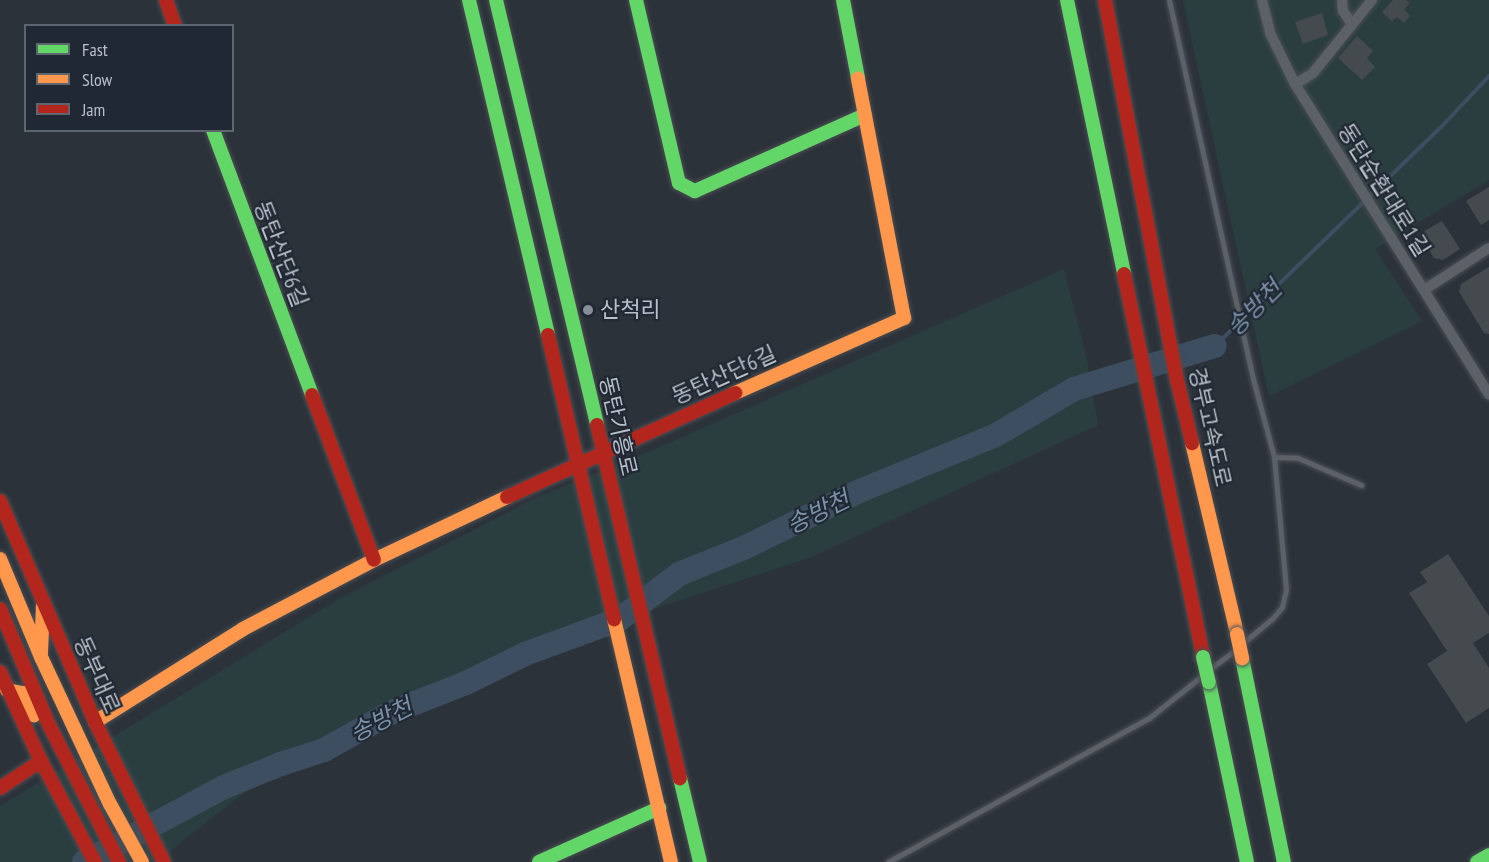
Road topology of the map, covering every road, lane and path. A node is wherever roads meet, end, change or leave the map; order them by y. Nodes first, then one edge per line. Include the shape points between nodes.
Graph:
1 (165, 0) edge
2 (469, 0) edge
3 (496, 0) edge
4 (636, 0) edge
5 (843, 0) edge
6 (1067, 0) edge
7 (1105, 0) edge
8 (1169, 0) edge
9 (1262, 0) edge
10 (1342, 0) edge
11 (1372, 0) edge
12 (1352, 23) junction
13 (174, 24) edge
14 (1295, 84) junction
15 (865, 115) junction
16 (214, 132) edge
17 (1489, 248) edge
18 (1424, 290) junction
19 (1484, 375) edge
20 (1489, 394) edge
21 (603, 451) junction
22 (1274, 457) junction
23 (579, 462) junction
24 (1361, 485) dead end
25 (0, 501) edge
26 (0, 559) edge
27 (374, 560) junction
28 (43, 606) junction
29 (0, 609) edge
30 (40, 657) junction
31 (0, 672) edge
32 (7, 690) junction
33 (95, 722) junction
34 (41, 761) junction
35 (0, 788) edge
36 (85, 797) junction
37 (659, 808) junction
38 (1489, 855) edge
39 (139, 857) edge
40 (95, 862) edge
41 (119, 862) edge
42 (164, 862) edge
43 (539, 862) edge
44 (671, 862) edge
45 (700, 862) edge
46 (888, 862) edge
47 (1247, 862) edge
48 (1284, 862) edge
49 (1477, 862) edge

1 - 13 main road
2 - 23 main road, 동탄기흥로
3 - 21 main road, 동탄기흥로
4 - 15 main road via 679,183 695,191
5 - 15 main road, 동탄산단6길
6 - 47 main road, bridge
7 - 48 main road, 경부고속도로, bridge via 1177,380 1237,634
8 - 22 lane via 1253,379
9 - 14 street, 동탄순환대로1길 via 1270,33
10 - 12 street
11 - 12 street
12 - 14 street via 1313,73
14 - 18 street, 동탄순환대로1길
15 - 21 main road, 동탄산단6길 via 904,318
16 - 27 main road, 동탄산단6길
17 - 18 street
18 - 19 street, 동탄순환대로1길
19 - 20 street, 동탄순환대로1길
21 - 23 main road, 동탄산단6길
21 - 45 main road, 동탄기흥로
22 - 24 lane via 1298,458
22 - 46 lane via 1286,589 1282,607 1272,619 1149,718
23 - 27 main road, 동탄산단6길
23 - 37 main road, 동탄기흥로
25 - 28 main road, 동부대로
26 - 30 main road, 동부대로
27 - 33 main road, 동탄산단6길 via 243,629
28 - 30 main road
28 - 33 main road, 동부대로
29 - 36 main road via 49,725
30 - 39 main road, 동부대로
31 - 32 main road
32 - 34 main road
32 - 36 main road via 22,693 70,791
33 - 42 main road, 동부대로
34 - 35 main road
34 - 40 main road
36 - 41 main road
37 - 43 main road
37 - 44 main road, 동탄기흥로
38 - 49 main road

